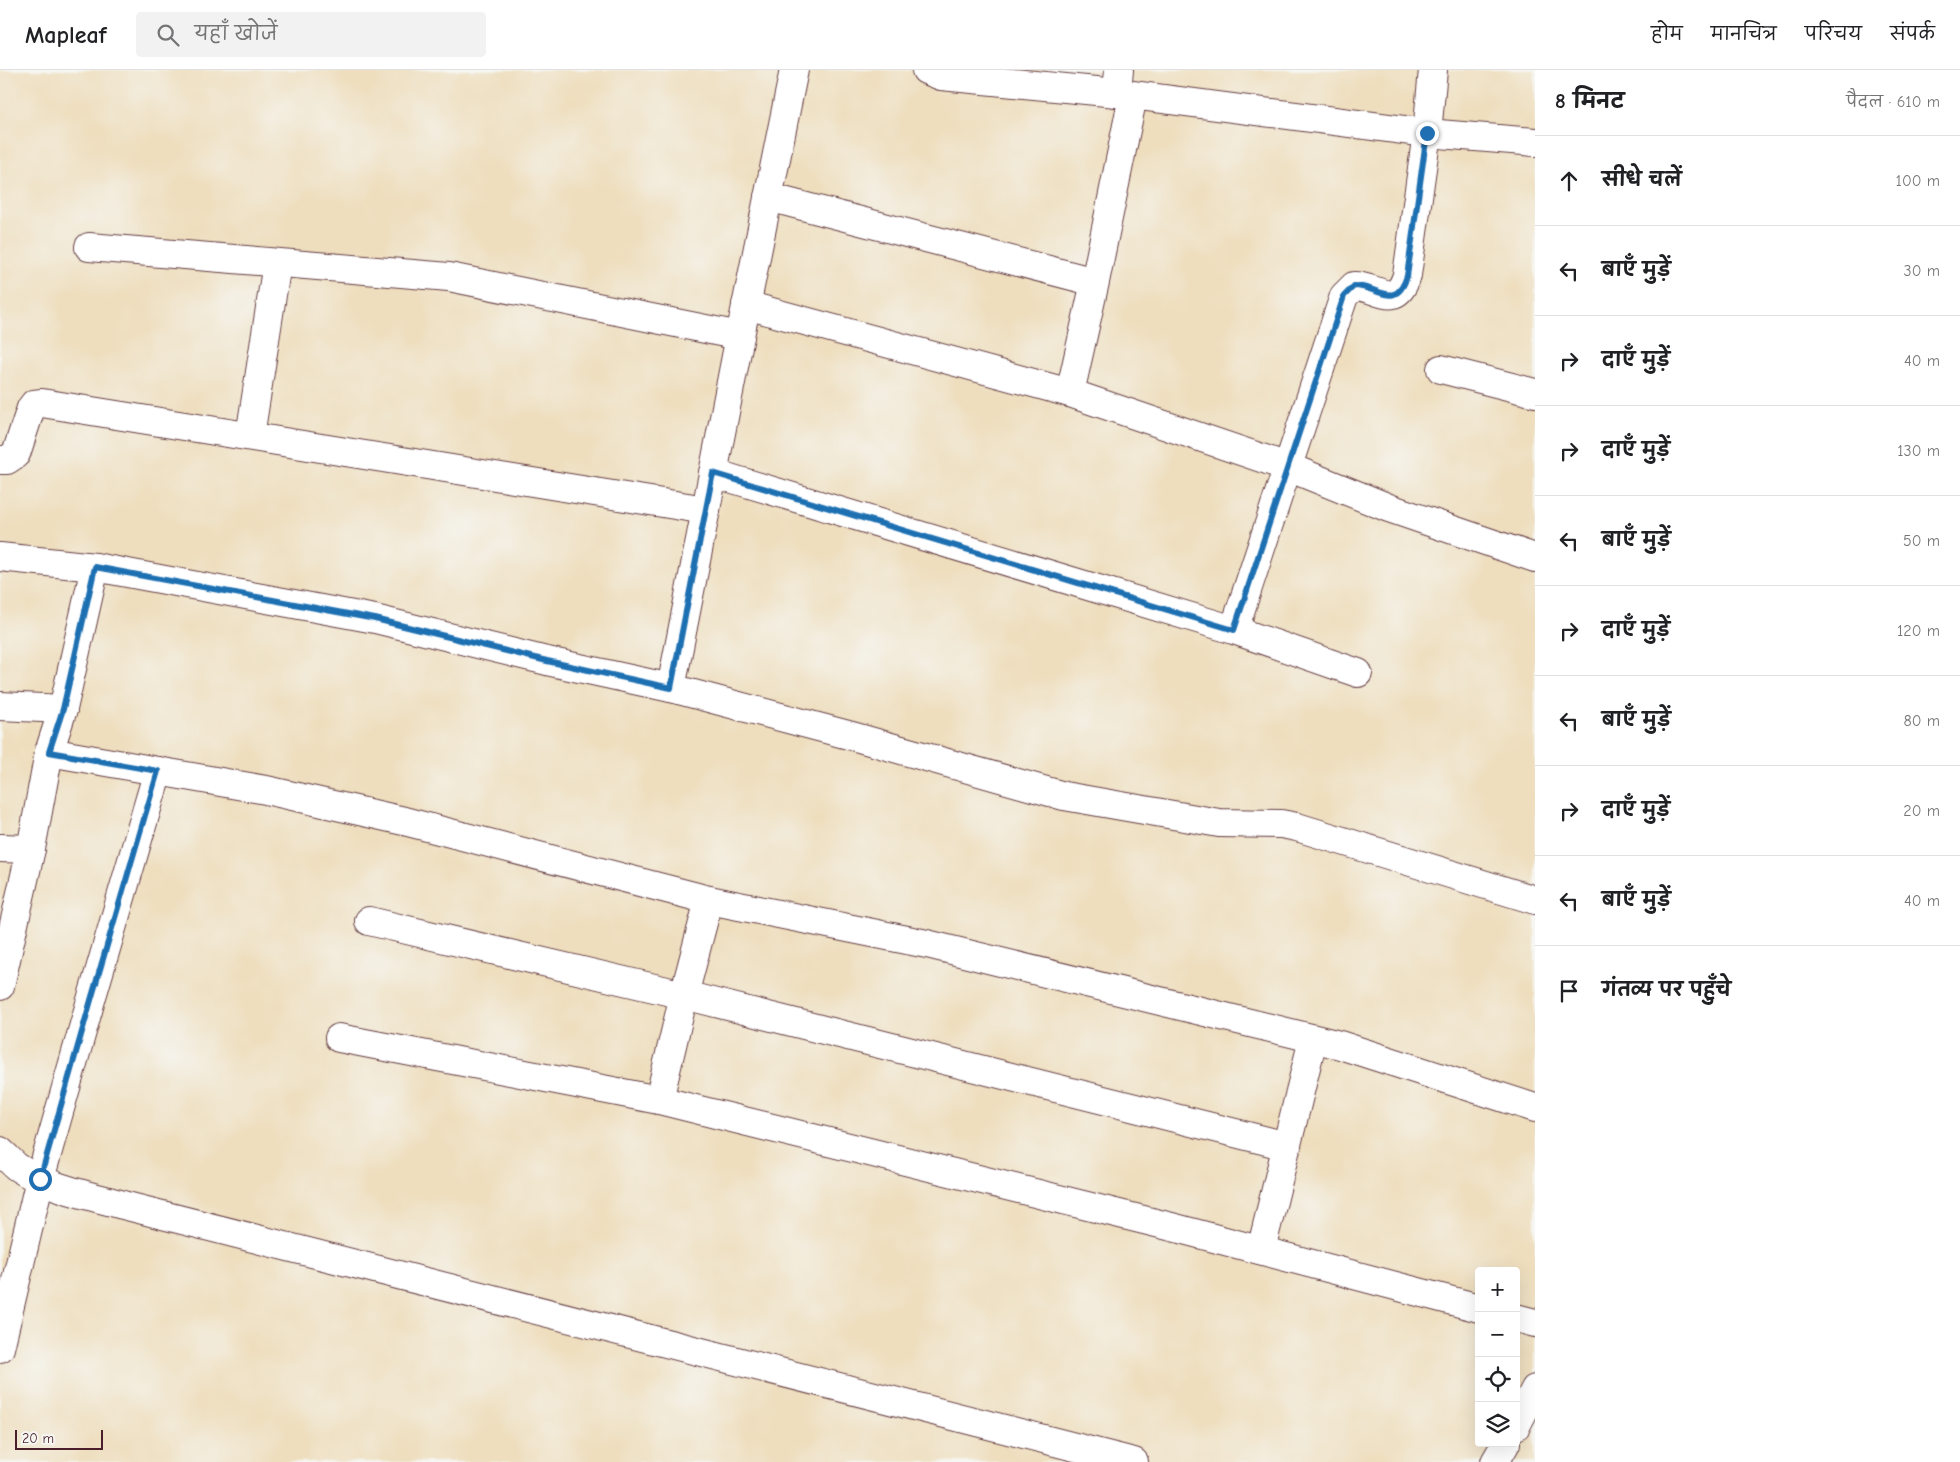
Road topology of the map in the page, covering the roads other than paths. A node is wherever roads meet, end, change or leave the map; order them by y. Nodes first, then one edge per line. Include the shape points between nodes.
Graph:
1 (794, 70) edge
2 (926, 70) edge
3 (1433, 70) edge
4 (1123, 86) edge
5 (1427, 133) junction
6 (1535, 142) edge
7 (768, 197) junction
8 (89, 247) dead end
9 (277, 263) junction
10 (1095, 282) junction
11 (746, 305) junction
12 (740, 336) junction
13 (1441, 369) dead end
14 (1070, 393) junction
15 (1535, 393) edge
16 (250, 436) junction
17 (0, 460) edge
18 (1288, 467) junction
19 (713, 473) junction
20 (706, 510) junction
21 (0, 557) edge
22 (1535, 558) edge
23 (95, 567) junction
24 (1234, 630) junction
25 (1358, 673) dead end
26 (671, 688) junction
27 (0, 706) edge
28 (63, 709) junction
29 (49, 752) junction
30 (158, 771) junction
31 (0, 848) edge
32 (30, 849) junction
33 (710, 900) junction
34 (1535, 900) edge
35 (370, 921) dead end
36 (0, 986) edge
37 (684, 995) junction
38 (339, 1038) dead end
39 (1313, 1039) junction
40 (659, 1100) junction
41 (1535, 1108) edge
42 (1287, 1146) junction
43 (0, 1151) edge
44 (40, 1179) junction
45 (1261, 1250) junction
46 (1475, 1307) edge
47 (1520, 1319) edge
48 (1535, 1323) edge
49 (0, 1348) edge
50 (1535, 1389) edge
51 (1520, 1418) edge
52 (1504, 1447) edge
53 (1134, 1462) edge
54 (1495, 1462) edge

1 - 7 street
2 - 4 street via 941,76
3 - 5 street
4 - 5 street
4 - 10 street
5 - 6 street
5 - 18 street via 1403,288 1389,295 1354,286 1344,296
7 - 10 street
7 - 11 street
8 - 9 street
9 - 12 street via 449,277
9 - 16 street
10 - 14 street
11 - 12 street
11 - 14 street
12 - 19 street
13 - 15 street
14 - 18 street
16 - 17 street via 38,403 31,408 17,452
16 - 20 street
18 - 22 street via 1389,508
18 - 24 street
19 - 20 street
19 - 24 street
20 - 26 street
21 - 23 street
23 - 26 street via 375,619
23 - 28 street
24 - 25 street
26 - 34 street via 1064,796 1220,823 1297,827
27 - 28 street
28 - 29 street
29 - 30 street
29 - 32 street
30 - 33 street via 266,790 404,821
30 - 44 street
31 - 32 street
32 - 36 street
33 - 37 street
33 - 39 street via 927,944
35 - 37 street
37 - 40 street
37 - 42 street
38 - 40 street
39 - 41 street
39 - 42 street
40 - 45 street
42 - 45 street
43 - 44 street via 17,1166
44 - 49 street
44 - 53 street via 142,1210
45 - 46 street
47 - 48 street
50 - 51 street
52 - 54 street

